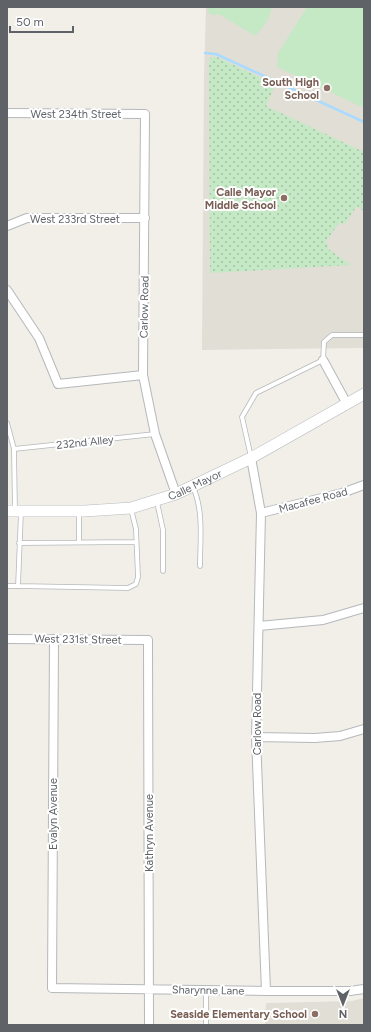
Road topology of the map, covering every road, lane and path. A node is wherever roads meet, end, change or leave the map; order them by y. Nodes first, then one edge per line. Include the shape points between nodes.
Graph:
1 (7, 113) edge
2 (145, 114) joint
3 (145, 218) junction
4 (7, 226) edge
5 (7, 290) edge
6 (364, 335) edge
7 (323, 360) junction
8 (143, 375) junction
9 (364, 394) edge
10 (347, 404) junction
11 (7, 423) edge
12 (155, 434) junction
13 (14, 449) junction
14 (251, 458) junction
15 (364, 484) edge
16 (192, 486) junction
17 (176, 494) junction
18 (156, 500) junction
19 (131, 508) junction
20 (14, 511) edge
21 (80, 511) junction
22 (261, 513) junction
23 (79, 542) junction
24 (136, 542) junction
25 (20, 543) junction
26 (200, 566) dead end
27 (163, 571) dead end
28 (7, 586) edge
29 (18, 586) junction
30 (364, 608) edge
31 (259, 626) junction
32 (7, 639) edge
33 (54, 639) junction
34 (148, 640) joint
35 (364, 729) edge
36 (256, 737) junction
37 (52, 988) joint
38 (149, 989) junction
39 (364, 989) edge
40 (206, 990) junction
41 (266, 991) junction
42 (149, 1025) edge
43 (206, 1025) edge

1 - 2 street, West 234th Street
2 - 3 street, Carlow Road
3 - 4 street, West 233rd Street via 27,218
3 - 8 street, Carlow Road
5 - 8 street via 39,338 58,384
6 - 7 lane via 332,335 324,342
7 - 10 street
7 - 14 lane via 256,393 242,417
8 - 12 street, Carlow Road
9 - 10 street, Calle Mayor
10 - 14 street, Calle Mayor
11 - 13 lane
12 - 13 lane, 232nd Alley
12 - 17 street, Carlow Road
13 - 20 lane
14 - 16 street, Calle Mayor
14 - 22 street, Carlow Road
15 - 22 street, Macafee Road via 342,493
16 - 17 street, Calle Mayor
16 - 26 lane via 199,510
17 - 18 street, Calle Mayor
18 - 19 street, Calle Mayor
18 - 27 lane via 163,530
19 - 21 street, Calle Mayor
19 - 24 lane
20 - 21 street, Calle Mayor
20 - 25 lane
21 - 23 lane
22 - 31 street, Carlow Road
23 - 24 lane
23 - 25 lane
24 - 29 lane via 138,578 136,584 128,588
25 - 29 lane
28 - 29 lane
30 - 31 street via 323,620
31 - 36 street, Carlow Road
32 - 33 street, West 231st Street
33 - 34 street, West 231st Street
33 - 37 street, Evalyn Avenue
34 - 38 street, Kathryn Avenue
35 - 36 street via 340,736 315,738
36 - 41 street, Carlow Road
37 - 38 street, Sharynne Lane
38 - 40 street, Sharynne Lane
38 - 42 street, Kathryn Avenue
39 - 41 street, Sharynne Lane
40 - 41 street, Sharynne Lane
40 - 43 lane

